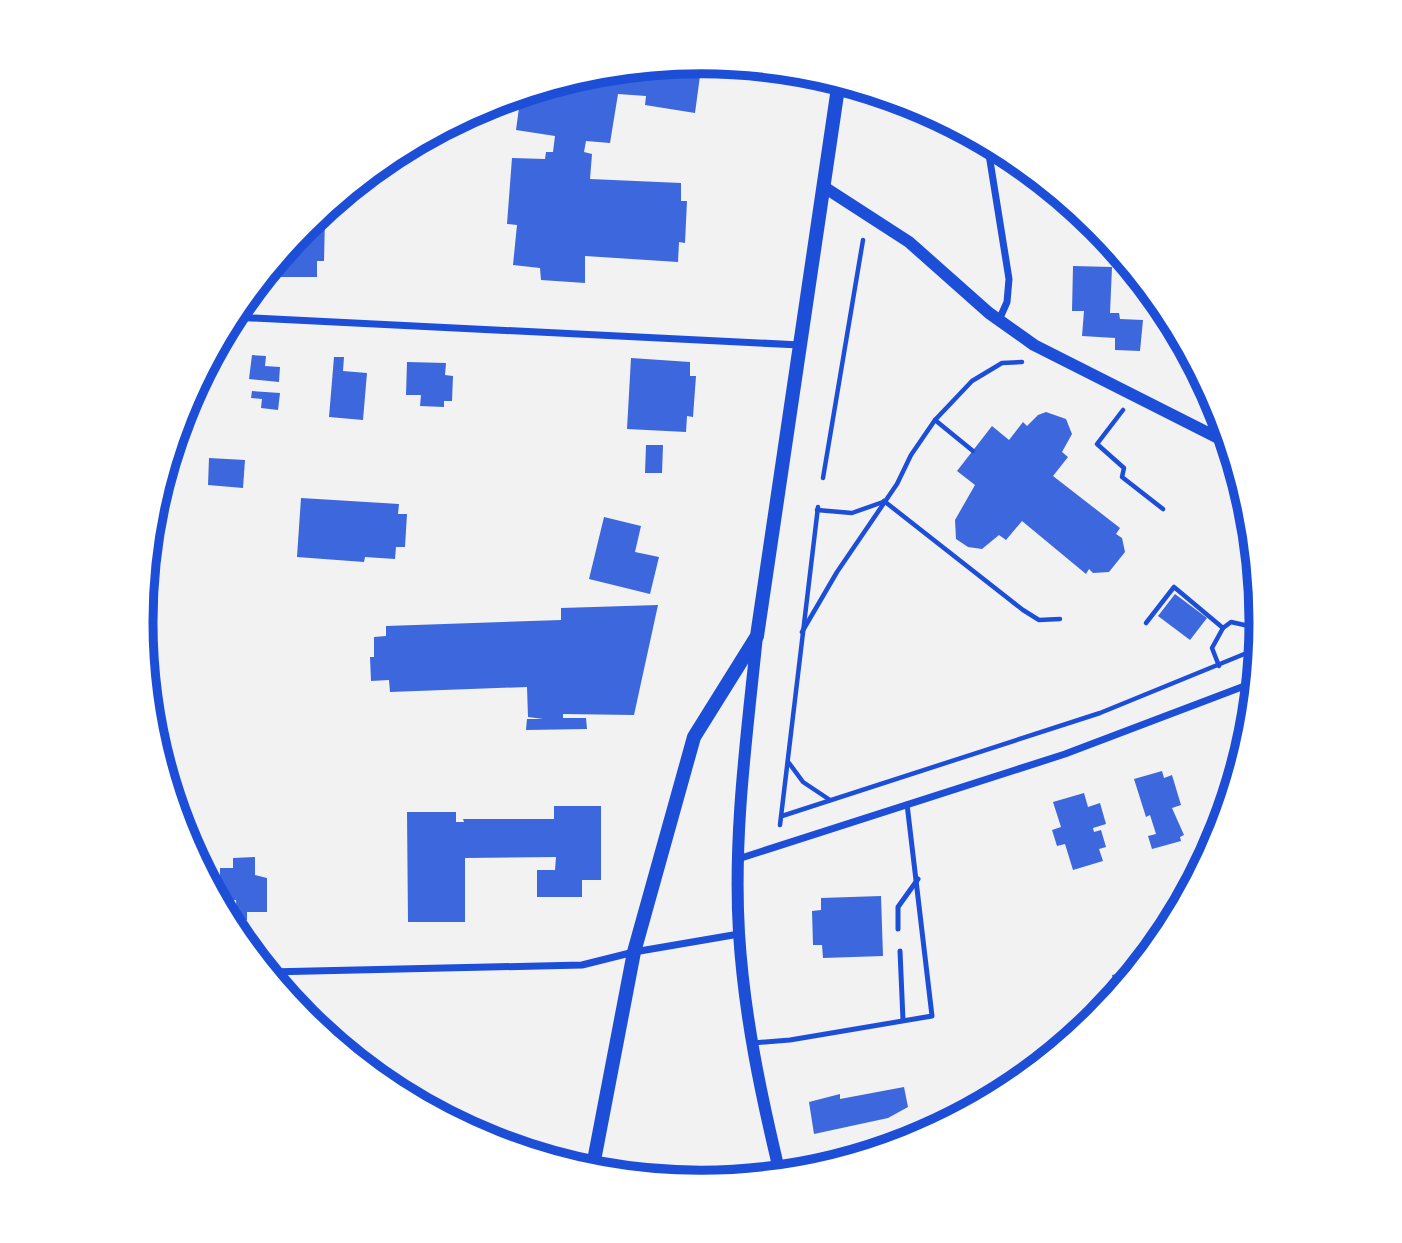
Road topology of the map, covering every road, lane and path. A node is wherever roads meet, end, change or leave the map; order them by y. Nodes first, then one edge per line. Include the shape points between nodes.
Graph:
1 (838, 91) edge
2 (989, 156) edge
3 (824, 187) junction
4 (863, 240) dead end
5 (245, 318) edge
6 (999, 320) junction
7 (800, 345) junction
8 (1002, 363) dead end
9 (1123, 409) dead end
10 (935, 420) junction
11 (1217, 438) edge
12 (973, 451) dead end
13 (823, 478) dead end
14 (884, 501) junction
15 (1163, 509) dead end
16 (1060, 619) dead end
17 (1146, 622) dead end
18 (1249, 626) edge
19 (1223, 628) junction
20 (802, 632) junction
21 (757, 636) junction
22 (1248, 653) edge
23 (1219, 666) junction
24 (1245, 686) edge
25 (788, 762) junction
26 (830, 800) junction
27 (907, 804) junction
28 (782, 816) junction
29 (780, 825) dead end
30 (738, 859) junction
31 (918, 879) junction
32 (898, 929) dead end
33 (739, 934) junction
34 (900, 951) dead end
35 (634, 952) junction
36 (280, 972) edge
37 (903, 1020) junction
38 (753, 1043) junction
39 (594, 1159) edge
40 (778, 1164) edge

1 - 3 main road
2 - 6 street via 1009,279 1007,302
3 - 6 street via 909,242
3 - 7 main road
4 - 13 path
5 - 7 street
6 - 11 street via 1046,352
7 - 21 main road
8 - 10 path via 972,381
9 - 15 path via 1097,444 1124,468 1122,477
10 - 12 path
10 - 14 path
14 - 16 path via 1023,610 1040,620
14 - 20 path
14 - 20 path via 852,513 817,508
17 - 19 path via 1174,587
18 - 19 path via 1231,622
19 - 23 path via 1212,648
20 - 25 path
21 - 30 street
21 - 35 main road via 694,737
22 - 23 path
23 - 26 path via 1100,713
24 - 27 street via 1088,746
25 - 26 path via 803,782
25 - 28 path
26 - 28 path
27 - 30 street
27 - 31 lane
28 - 29 path
30 - 33 street
31 - 32 lane via 898,907
31 - 37 lane via 932,1016
33 - 35 street
33 - 38 street
34 - 37 lane
35 - 36 street via 582,965
35 - 39 main road
37 - 38 lane
38 - 40 street

